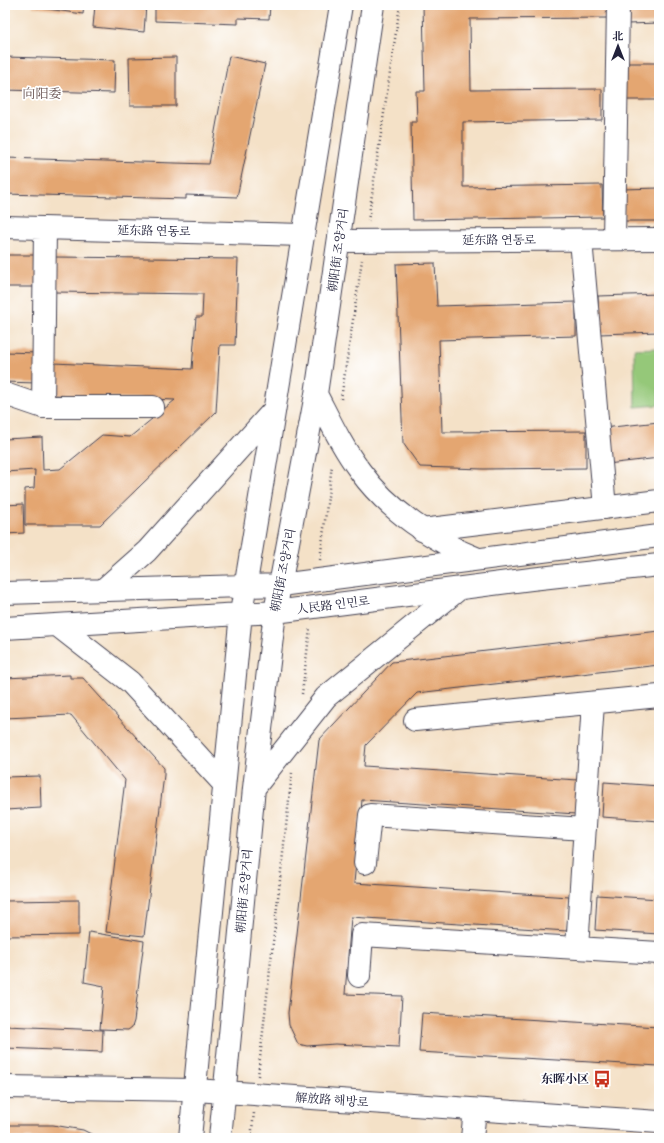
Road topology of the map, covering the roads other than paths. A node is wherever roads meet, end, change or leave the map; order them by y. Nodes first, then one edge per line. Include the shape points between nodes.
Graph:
1 (341, 5) edge
2 (373, 5) edge
3 (618, 5) edge
4 (5, 227) edge
5 (45, 229) junction
6 (303, 235) junction
7 (614, 239) junction
8 (659, 239) edge
9 (581, 240) junction
10 (339, 241) junction
11 (5, 394) edge
12 (316, 394) junction
13 (43, 407) junction
14 (153, 407) dead end
15 (273, 411) junction
16 (659, 501) edge
17 (605, 508) junction
18 (422, 530) junction
19 (659, 536) edge
20 (478, 559) junction
21 (659, 565) edge
22 (280, 584) junction
23 (247, 585) junction
24 (459, 589) junction
25 (103, 590) junction
26 (5, 593) edge
27 (275, 612) junction
28 (241, 613) junction
29 (57, 625) junction
30 (5, 628) edge
31 (659, 696) edge
32 (593, 703) junction
33 (414, 720) dead end
34 (224, 784) junction
35 (254, 788) junction
36 (585, 829) junction
37 (365, 863) dead end
38 (577, 948) junction
39 (659, 953) edge
40 (359, 976) dead end
41 (5, 1087) edge
42 (195, 1090) junction
43 (224, 1093) junction
44 (475, 1110) junction
45 (659, 1122) edge
46 (190, 1138) edge
47 (220, 1138) edge
48 (472, 1138) edge

1 - 6 main road
2 - 10 main road, 朝阳街 조양거리
3 - 7 main road
4 - 5 main road, 延东路 연동로
5 - 6 main road, 延东路 연동로
5 - 13 main road
6 - 15 main road
7 - 8 main road, 延东路 연동로
7 - 9 main road, 延东路 연동로
9 - 10 main road, 延东路 연동로
9 - 17 main road
10 - 12 main road, 朝阳街 조양거리
11 - 13 main road
12 - 18 main road via 336,434 360,472 380,494
12 - 22 main road, 朝阳街 조양거리
13 - 14 main road
15 - 23 main road
15 - 25 main road via 147,551
16 - 17 main road
17 - 18 main road
18 - 20 main road
19 - 20 main road
20 - 22 main road
21 - 24 main road, 人民路 인민로
22 - 23 main road
22 - 27 main road, 朝阳街 조양거리
23 - 25 main road
23 - 28 main road
24 - 27 main road, 人民路 인민로
24 - 35 main road via 326,697
25 - 26 main road
27 - 28 main road, 人民路 인민로
27 - 35 main road, 朝阳街 조양거리
28 - 29 main road, 人民路 인민로
28 - 34 main road
29 - 30 main road, 人民路 인민로
29 - 34 main road via 130,682
31 - 32 main road
32 - 33 main road
32 - 36 main road
34 - 42 main road
35 - 43 main road, 朝阳街 조양거리
36 - 37 main road via 370,815
36 - 38 main road
38 - 39 main road
38 - 40 main road via 362,935
41 - 42 main road, 解放路 해방로
42 - 43 main road, 解放路 해방로
42 - 46 main road
43 - 44 main road, 解放路 해방로
43 - 47 main road, 朝阳街 조양거리
44 - 45 main road, 解放路 해방로
44 - 48 main road

